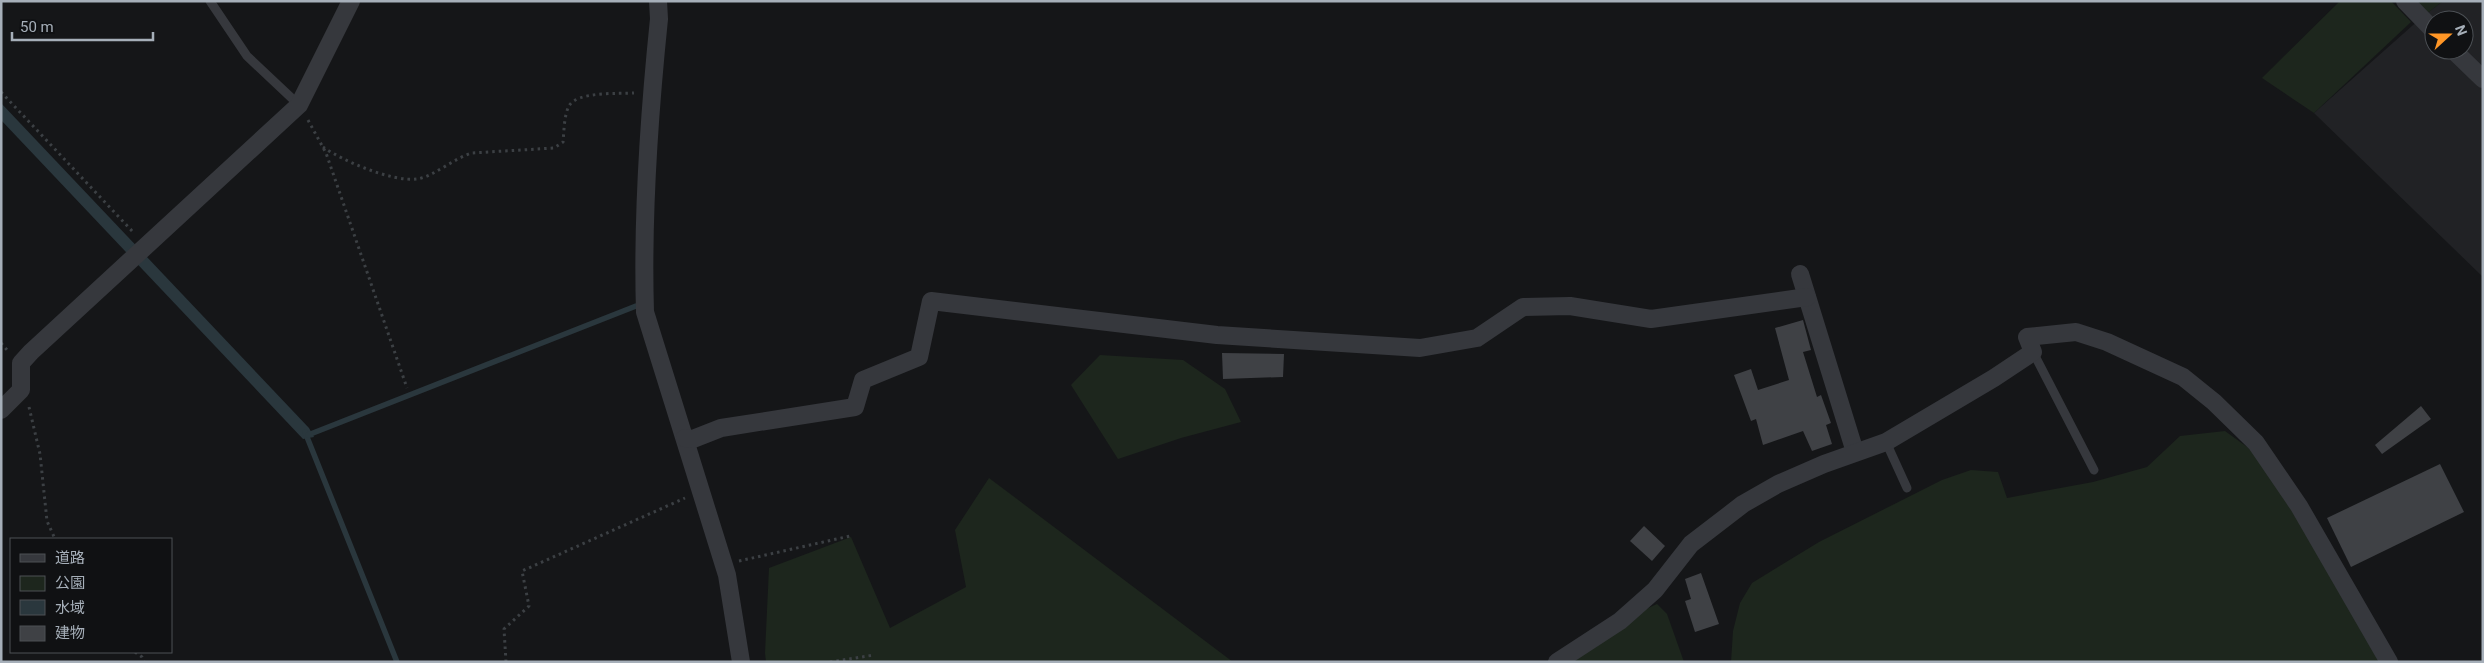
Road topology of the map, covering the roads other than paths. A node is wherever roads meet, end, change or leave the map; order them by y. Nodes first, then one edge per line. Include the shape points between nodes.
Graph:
1 (210, 1) edge
2 (351, 1) edge
3 (658, 1) edge
4 (2405, 1) edge
5 (2424, 21) edge
6 (2464, 60) edge
7 (2483, 79) edge
8 (299, 105) junction
9 (1800, 274) dead end
10 (1807, 297) junction
11 (2033, 352) junction
12 (1, 410) edge
13 (685, 438) junction
14 (1886, 442) junction
15 (1855, 452) junction
16 (2094, 470) dead end
17 (1907, 488) dead end
18 (741, 662) edge
19 (1557, 662) edge
20 (2389, 662) edge

1 - 8 lane via 247,56
2 - 8 street
3 - 13 street via 645,312
4 - 5 street
6 - 7 street
8 - 12 street via 30,352 21,363 21,390
9 - 10 street
10 - 13 street via 1651,319 1570,306 1523,308 1478,338 1420,348 1217,335 931,301 919,356 863,380 855,406 721,428 693,439
10 - 15 street
11 - 14 street
11 - 16 lane
11 - 20 street via 2027,336 2076,332 2123,349 2183,377 2214,402 2256,443 2299,506
13 - 18 street via 724,564
14 - 15 street
14 - 17 lane
15 - 19 street via 1778,484 1743,504 1691,544 1655,590 1620,622

